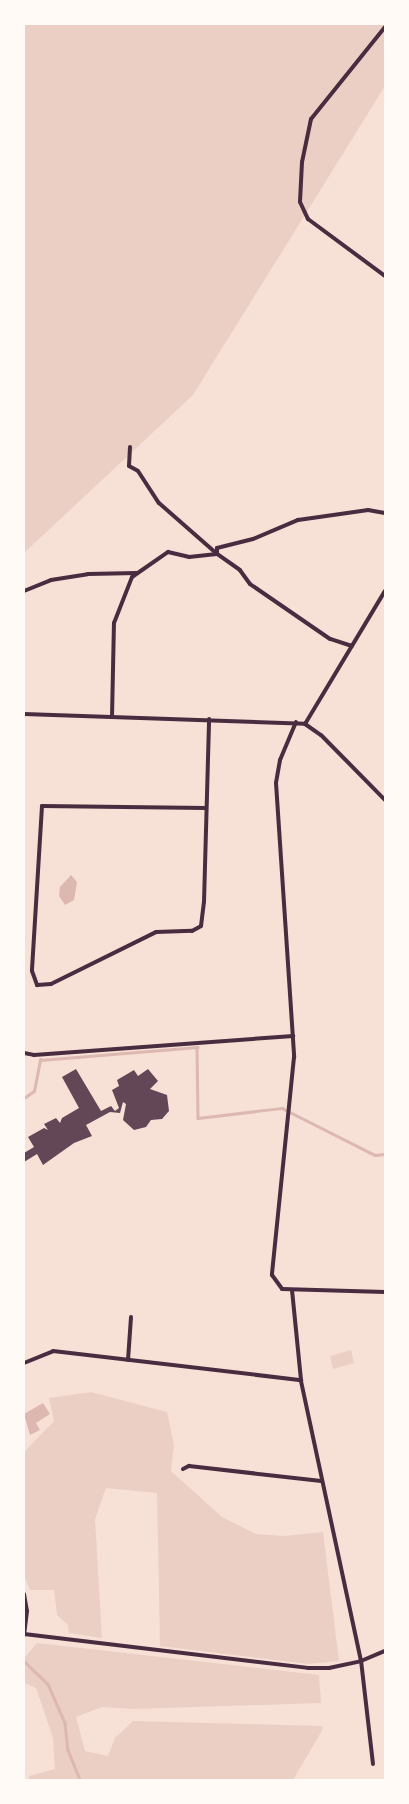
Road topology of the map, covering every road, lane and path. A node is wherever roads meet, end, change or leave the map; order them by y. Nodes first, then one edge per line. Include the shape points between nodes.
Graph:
1 (385, 27) edge
2 (385, 276) edge
3 (130, 447) dead end
4 (385, 513) edge
5 (217, 554) junction
6 (137, 573) junction
7 (24, 591) edge
8 (385, 591) edge
9 (352, 646) junction
10 (24, 714) edge
11 (112, 716) junction
12 (209, 719) junction
13 (296, 722) junction
14 (305, 724) junction
15 (385, 800) edge
16 (206, 808) junction
17 (293, 1036) junction
18 (24, 1053) edge
19 (292, 1290) junction
20 (385, 1292) edge
21 (132, 1317) dead end
22 (128, 1360) junction
23 (24, 1363) edge
24 (301, 1380) junction
25 (183, 1469) dead end
26 (321, 1481) junction
27 (24, 1594) edge
28 (24, 1635) edge
29 (385, 1651) edge
30 (361, 1661) junction
31 (372, 1764) dead end

1 - 2 street via 311,119 302,162 300,202 308,219
3 - 5 street via 130,466 138,470 159,503
4 - 5 street via 368,510 298,520 253,539 221,545
5 - 6 street via 189,557 168,552
5 - 9 street via 240,570 262,593 330,639
6 - 7 street via 88,574 51,580
6 - 11 street via 132,577 114,623
8 - 9 street
9 - 14 street
10 - 11 street
11 - 12 street
12 - 13 street
12 - 16 street
13 - 14 street
13 - 17 street via 280,760 276,783
14 - 15 street via 321,734
16 - 16 street via 49,805 40,809 32,971 35,982 46,986 156,932 198,929 204,919
17 - 18 street via 43,1055
17 - 19 street via 291,1109 272,1275 277,1286
19 - 20 street
19 - 24 street
21 - 22 street
22 - 23 street via 53,1351
22 - 24 street
24 - 26 street
25 - 26 street via 189,1466
26 - 30 street
27 - 28 street
28 - 30 street via 313,1668
29 - 30 street
30 - 31 street

